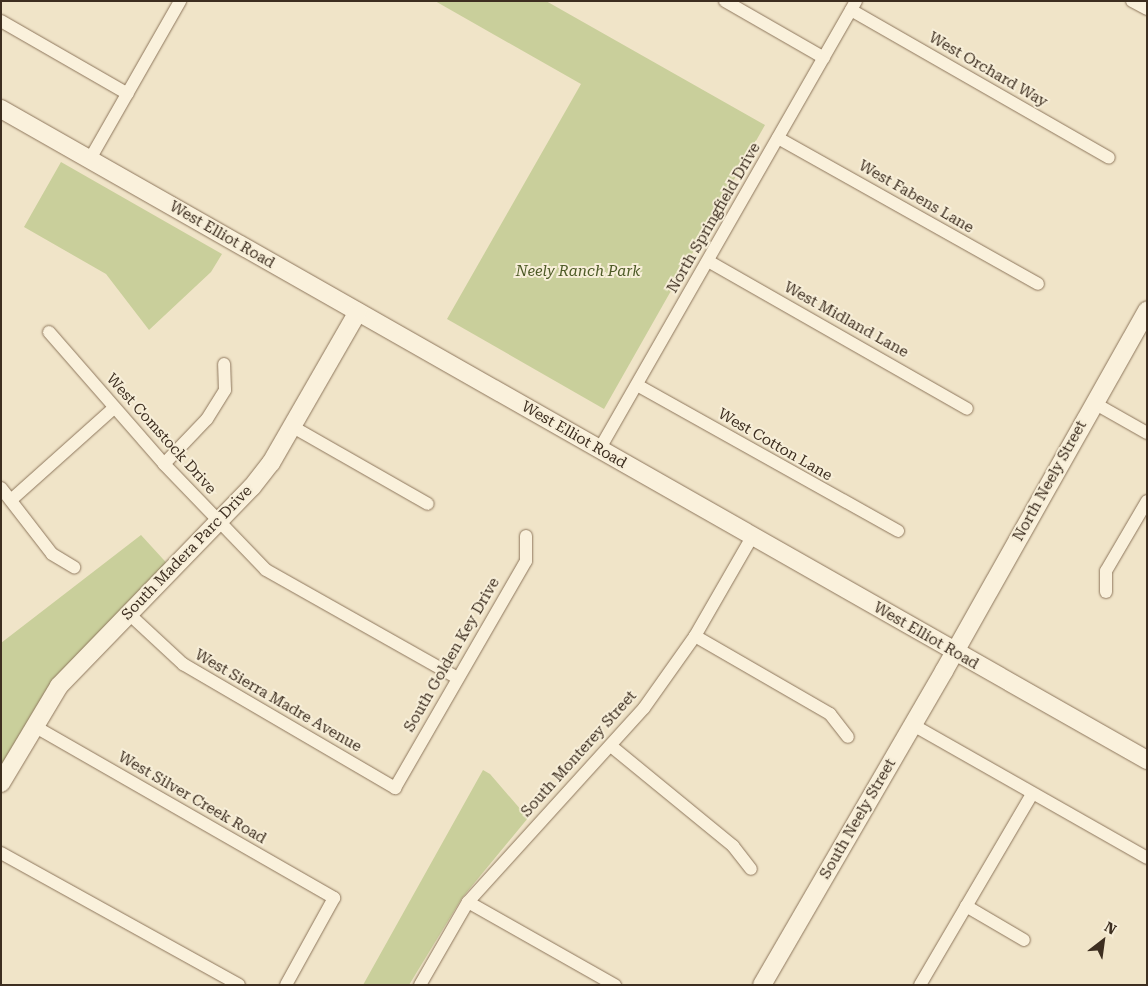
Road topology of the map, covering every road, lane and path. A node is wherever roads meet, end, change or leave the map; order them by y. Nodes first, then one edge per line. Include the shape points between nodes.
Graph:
1 (180, 1) edge
2 (725, 1) edge
3 (1132, 1) edge
4 (853, 6) edge
5 (1147, 9) edge
6 (1, 21) edge
7 (824, 58) junction
8 (128, 94) junction
9 (1, 109) edge
10 (778, 138) junction
11 (1109, 158) dead end
12 (90, 160) junction
13 (708, 261) junction
14 (1038, 284) dead end
15 (1147, 310) edge
16 (358, 312) junction
17 (48, 332) dead end
18 (224, 364) dead end
19 (637, 385) junction
20 (1094, 403) junction
21 (114, 408) junction
22 (968, 409) dead end
23 (293, 427) junction
24 (1147, 433) edge
25 (600, 450) junction
26 (164, 464) junction
27 (1, 488) edge
28 (11, 500) junction
29 (1147, 501) edge
30 (428, 504) dead end
31 (218, 522) junction
32 (898, 531) dead end
33 (526, 536) dead end
34 (752, 537) junction
35 (74, 567) dead end
36 (1106, 592) dead end
37 (129, 614) junction
38 (695, 636) junction
39 (954, 652) junction
40 (458, 678) junction
41 (913, 725) junction
42 (34, 726) junction
43 (848, 737) dead end
44 (611, 746) junction
45 (1147, 760) edge
46 (1, 783) edge
47 (395, 788) joint
48 (1032, 794) junction
49 (1, 852) edge
50 (1147, 858) edge
51 (751, 869) dead end
52 (468, 902) junction
53 (966, 906) junction
54 (1024, 940) dead end
55 (239, 985) edge
56 (286, 985) edge
57 (420, 985) edge
58 (615, 985) edge
59 (762, 985) edge
60 (920, 985) edge

1 - 8 street
2 - 7 street
3 - 5 street
4 - 7 street, North Springfield Drive
4 - 11 street, West Orchard Way
6 - 8 street
7 - 10 street, North Springfield Drive
8 - 12 street
9 - 12 street, West Elliot Road
10 - 13 street, North Springfield Drive
10 - 14 street, West Fabens Lane
12 - 16 street, West Elliot Road
13 - 19 street, North Springfield Drive
13 - 22 street, West Midland Lane
15 - 20 street, North Neely Street
16 - 23 street, South Madera Parc Drive
16 - 25 street, West Elliot Road
17 - 21 street, West Comstock Drive
18 - 26 street via 225,390 207,420
19 - 25 street, North Springfield Drive
19 - 32 street, West Cotton Lane
20 - 24 street
20 - 39 street, North Neely Street
21 - 26 street, West Comstock Drive
21 - 28 street
23 - 30 street
23 - 31 street, South Madera Parc Drive via 252,487
25 - 34 street, West Elliot Road
26 - 31 street, West Comstock Drive
27 - 28 street
28 - 35 street via 52,554
29 - 36 street via 1106,571
31 - 37 street, South Madera Parc Drive
31 - 40 street, West Comstock Drive via 266,570
33 - 40 street, South Golden Key Drive via 526,561
34 - 38 street, South Monterey Street
34 - 39 street, West Elliot Road
37 - 42 street, South Madera Parc Drive via 59,686
37 - 47 street, West Sierra Madre Avenue via 183,664
38 - 43 street via 830,714
38 - 44 street, South Monterey Street via 644,708
39 - 41 street, South Neely Street
39 - 45 street, West Elliot Road
40 - 47 street, South Golden Key Drive
41 - 48 street
41 - 59 street, South Neely Street
42 - 46 street, South Madera Parc Drive
42 - 56 street, West Silver Creek Road via 334,898
44 - 51 street via 733,846
44 - 52 street, South Monterey Street
48 - 50 street
48 - 53 street
49 - 55 street
52 - 57 street, South Monterey Street
52 - 58 street
53 - 54 street
53 - 60 street

